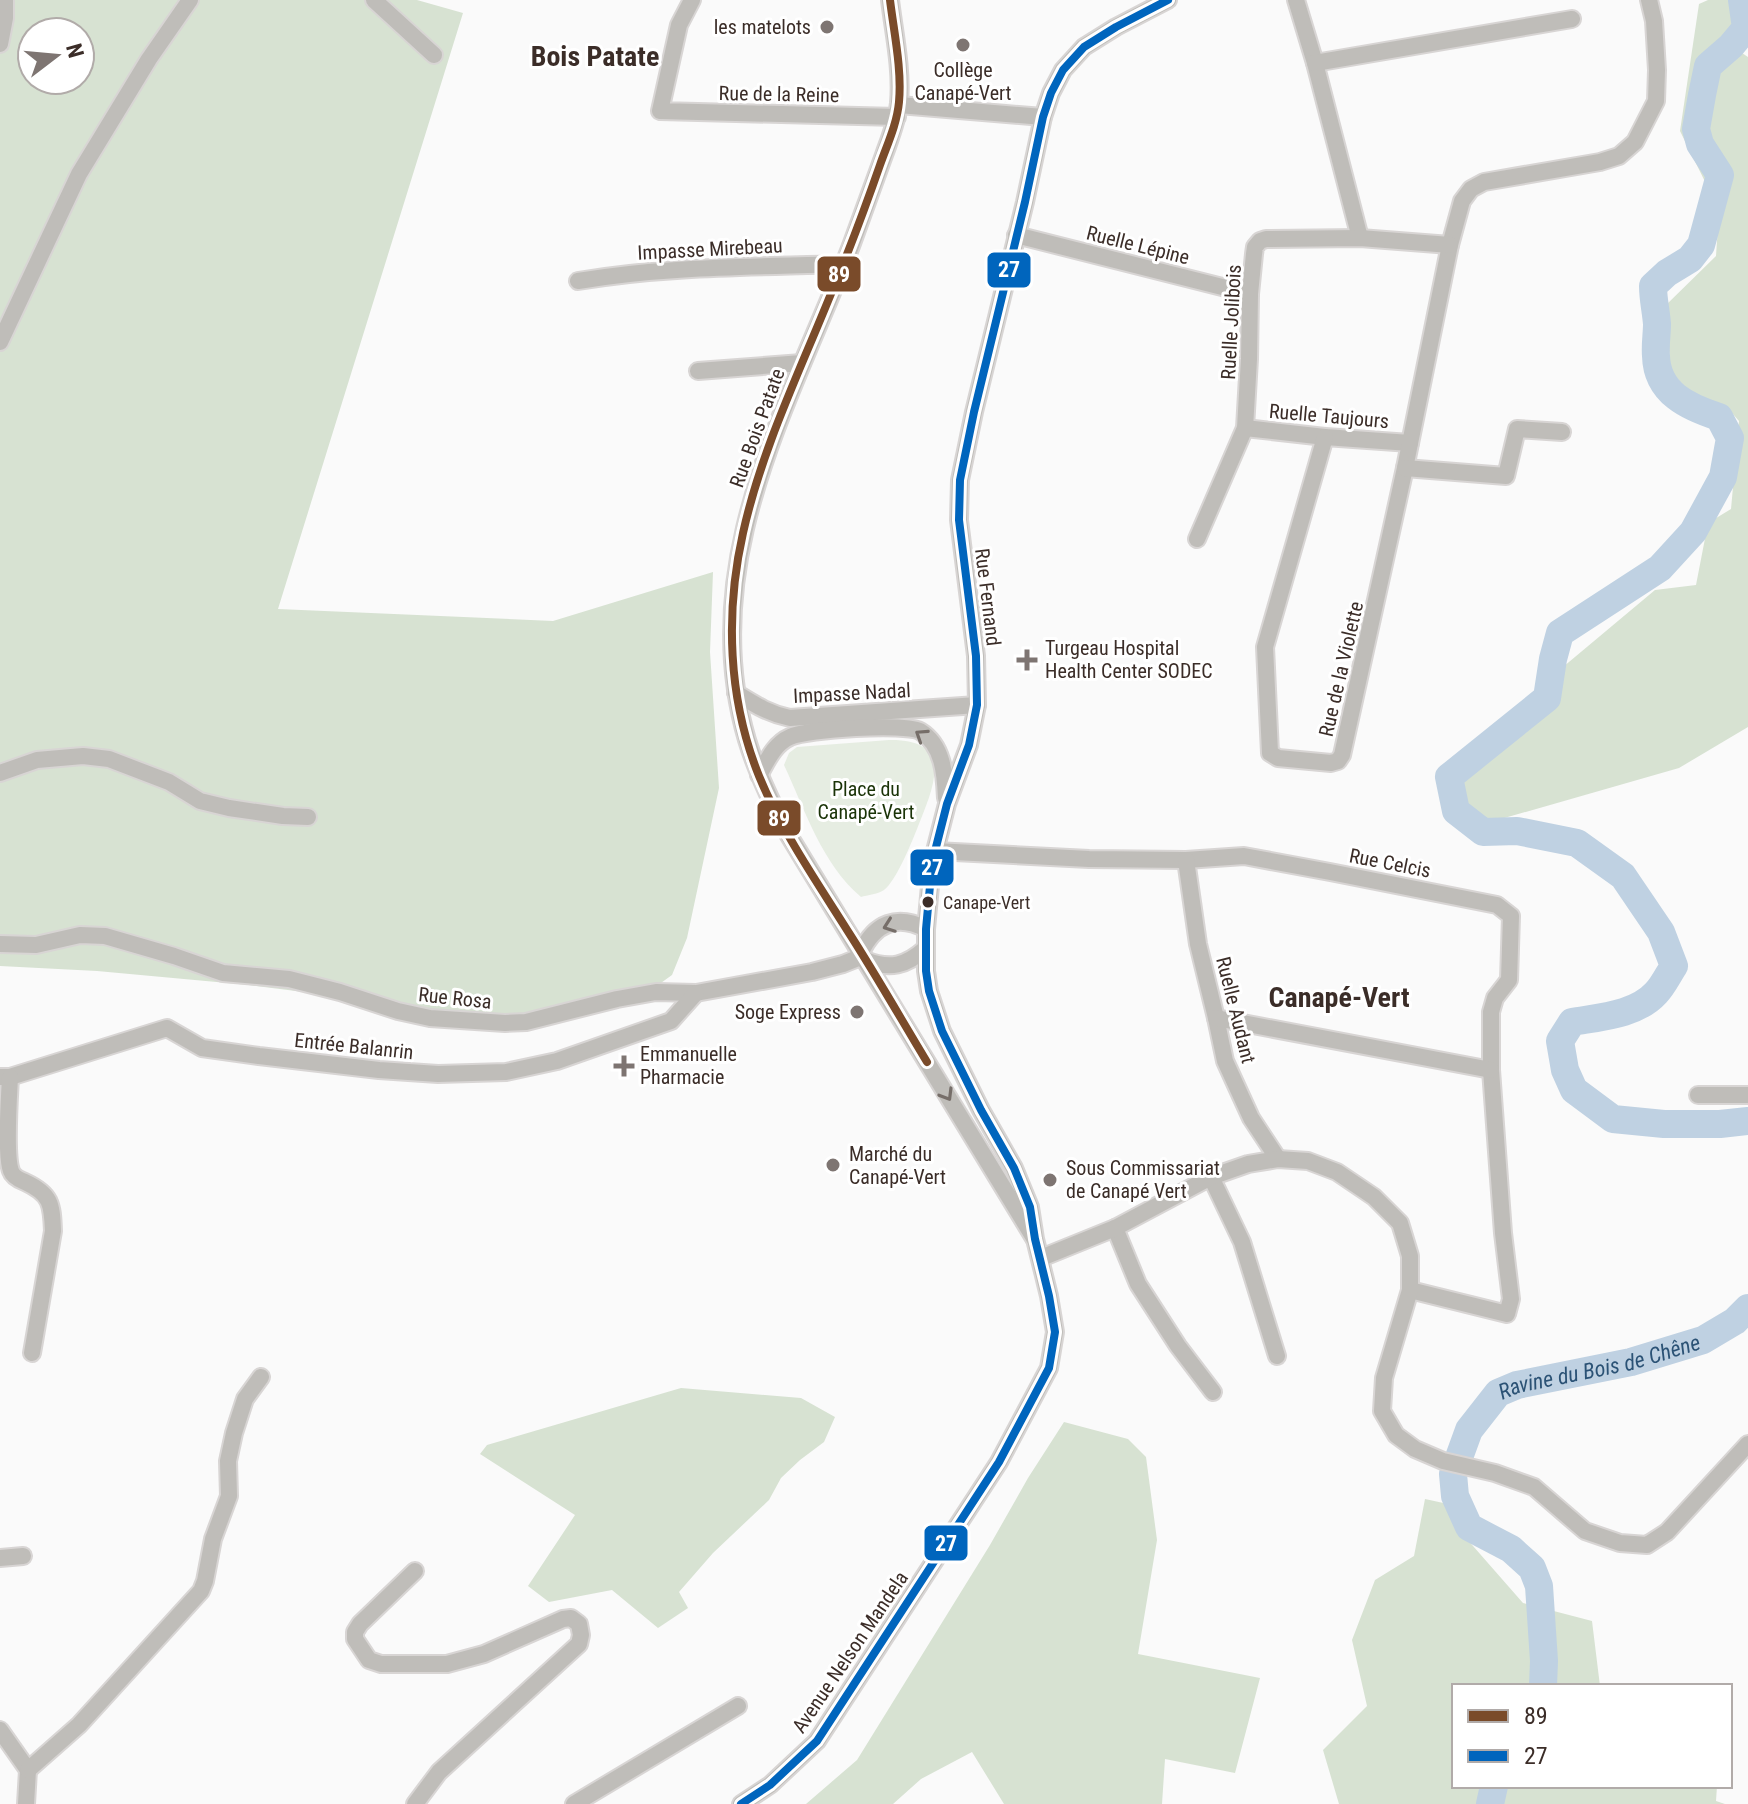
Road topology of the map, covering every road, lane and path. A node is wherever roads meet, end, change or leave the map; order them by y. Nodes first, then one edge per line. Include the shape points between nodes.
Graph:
1 (5, 0) edge
2 (190, 0) edge
3 (374, 0) edge
4 (692, 0) edge
5 (890, 0) edge
6 (1168, 0) edge
7 (1296, 0) edge
8 (1649, 0) edge
9 (1572, 19) dead end
10 (0, 44) edge
11 (434, 55) dead end
12 (1315, 63) junction
13 (898, 111) junction
14 (1043, 117) junction
15 (1016, 235) junction
16 (1360, 238) junction
17 (1450, 245) junction
18 (844, 264) junction
19 (578, 281) dead end
20 (1250, 294) junction
21 (0, 342) edge
22 (802, 363) junction
23 (698, 371) dead end
24 (1245, 428) junction
25 (1562, 432) dead end
26 (1325, 437) junction
27 (1410, 443) junction
28 (1405, 468) junction
29 (1197, 539) dead end
30 (736, 693) junction
31 (977, 705) junction
32 (0, 773) edge
33 (759, 775) junction
34 (947, 804) junction
35 (308, 817) dead end
36 (935, 851) junction
37 (1186, 860) junction
38 (926, 929) junction
39 (0, 944) edge
40 (926, 948) junction
41 (863, 956) junction
42 (696, 993) junction
43 (1216, 1018) junction
44 (1491, 1070) junction
45 (5, 1077) edge
46 (1698, 1095) dead end
47 (1748, 1095) edge
48 (1278, 1159) junction
49 (1211, 1177) junction
50 (1115, 1228) junction
51 (1035, 1239) junction
52 (1041, 1258) junction
53 (1410, 1290) junction
54 (32, 1353) dead end
55 (1277, 1356) dead end
56 (261, 1377) dead end
57 (1213, 1392) dead end
58 (1748, 1444) edge
59 (23, 1556) dead end
60 (0, 1558) edge
61 (415, 1571) dead end
62 (738, 1706) dead end
63 (0, 1730) edge
64 (28, 1770) junction
65 (26, 1804) edge
66 (415, 1804) edge
67 (574, 1804) edge
68 (741, 1804) edge

1 - 10 street
2 - 21 street via 79,174
3 - 11 street
4 - 13 street, Rue de la Reine via 679,25 660,111
5 - 13 street, Rue Bois Patate
6 - 14 street, Rue Fernand via 1084,47 1063,70
7 - 12 street
8 - 17 street, Rue de la Violette via 1656,101 1635,142 1619,156 1600,162 1484,182 1471,189 1462,201
9 - 12 street
12 - 16 street
13 - 14 street, Rue de la Reine
13 - 18 street, Rue Bois Patate
14 - 15 street, Rue Fernand
15 - 20 street, Ruelle Lépine
15 - 31 street, Rue Fernand via 959,492
16 - 17 street, Ruelle Jolibois
16 - 20 street, Ruelle Jolibois via 1260,241
17 - 27 street, Rue de la Violette
18 - 19 street, Impasse Mirebeau via 703,268
18 - 22 street, Rue Bois Patate
20 - 24 street, Ruelle Jolibois
22 - 23 street
22 - 30 street, Rue Bois Patate via 773,433 743,535 731,618
24 - 26 street, Ruelle Taujours
24 - 29 street, Ruelle Jolibois
25 - 28 street via 1517,429 1506,476
26 - 27 street, Ruelle Taujours
26 - 28 street, Rue de la Violette via 1265,647 1269,745 1278,758 1331,763 1342,755
27 - 28 street, Rue de la Violette
30 - 31 street, Impasse Nadal via 764,711 790,718
30 - 33 street, Rue Bois Patate
31 - 34 street, Rue Fernand
32 - 35 street via 37,760 109,759 162,779 200,801
34 -> 33 street, Impasse Nadal via 939,753 931,740 906,727 791,736 770,753
33 - 41 street, Rue Bois Patate via 788,834
34 - 36 street, Rue Fernand
36 - 37 street, Rue Celcis
36 - 38 street, Rue Fernand
37 - 43 street, Ruelle Audant
37 - 44 street, Rue Celcis via 1244,856 1497,905 1511,916 1509,980 1491,1012
38 - 40 street, Rue Fernand
38 -> 41 street via 901,921 888,924 867,940
39 - 42 street, Rue Rosa via 105,936 223,973 289,979 430,1018 526,1022 656,992
40 - 41 street via 891,966
40 - 51 street, Rue Fernand via 929,991 942,1031 1026,1194
41 - 42 street, Rue Rosa via 812,972
41 -> 51 street, Rue Bois Patate
42 - 45 street, Entrée Balanrin via 671,1021 557,1061 506,1072 379,1070 202,1048 167,1028
43 - 44 street
43 - 48 street, Ruelle Audant via 1225,1061 1251,1118
44 - 53 street, Rue Celcis via 1511,1299 1507,1314
45 - 54 street via 11,1171 43,1191 52,1213
46 - 47 street
48 - 49 street
48 - 53 street via 1308,1161 1337,1172 1374,1197 1400,1223 1410,1256
49 - 50 street
49 - 55 street via 1242,1242
50 - 52 street
50 - 57 street via 1138,1284
51 - 52 street, Avenue Nelson Mandela
52 - 68 street, Avenue Nelson Mandela via 1055,1332 1049,1368 1034,1399 999,1462 817,1741
53 - 58 street via 1384,1378 1382,1411 1396,1435 1443,1461 1534,1487 1585,1531 1647,1545 1667,1532
56 - 64 street via 245,1399 234,1433 229,1496 201,1591 79,1725
59 - 60 street
61 - 66 street via 355,1632 369,1660 447,1664 571,1618 581,1635 579,1644 439,1772
62 - 67 street
63 - 64 street
64 - 65 street

